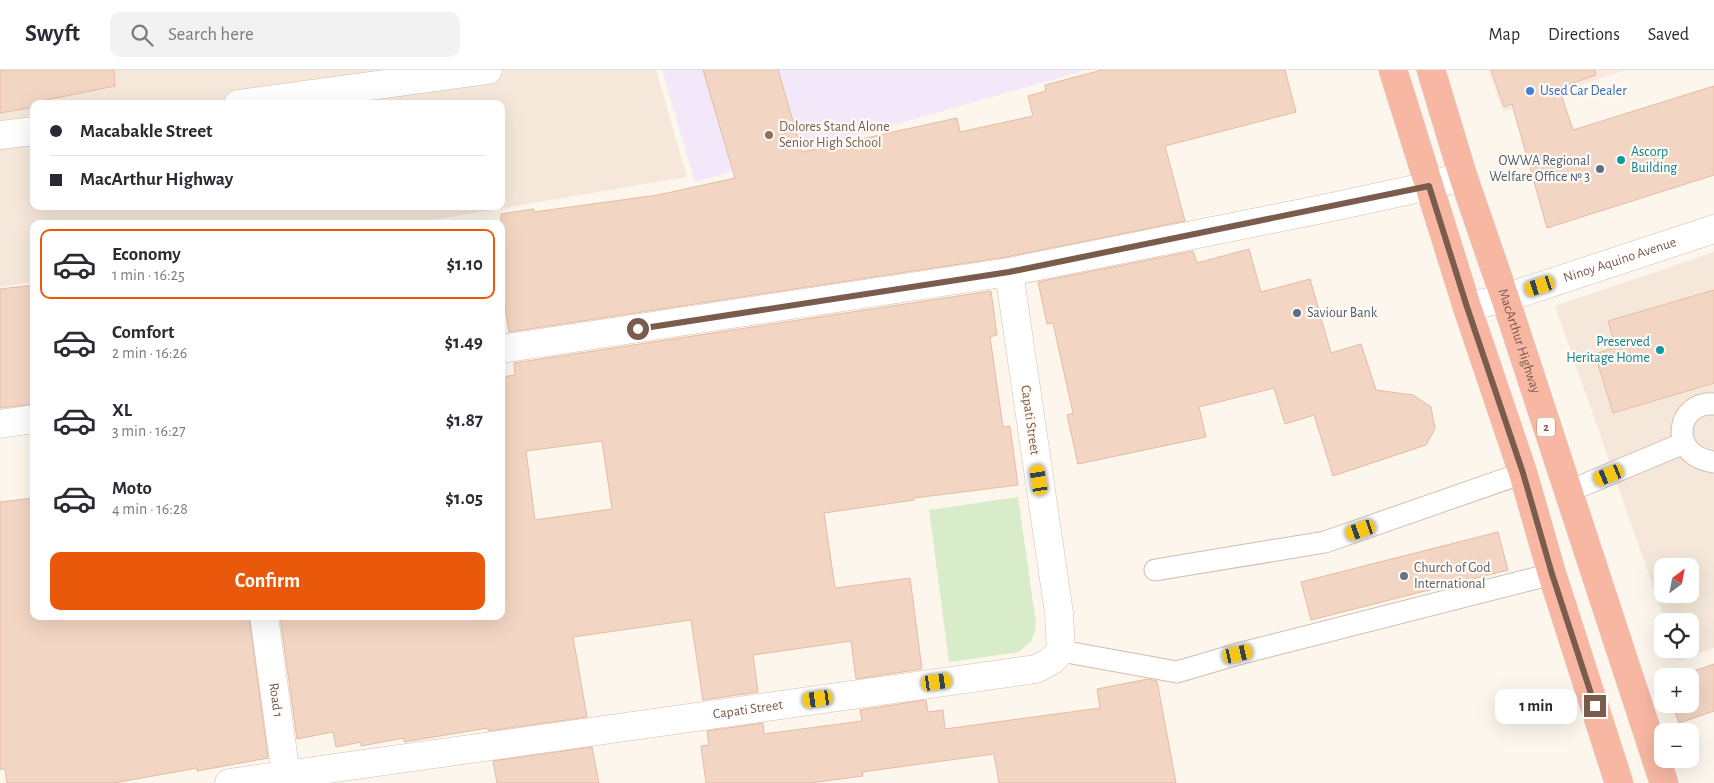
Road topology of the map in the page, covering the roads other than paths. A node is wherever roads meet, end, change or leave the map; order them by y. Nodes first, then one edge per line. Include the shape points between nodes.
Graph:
1 (488, 70) edge
2 (1393, 70) edge
3 (1431, 70) edge
4 (267, 100) edge
5 (30, 131) edge
6 (0, 135) edge
7 (1463, 176) junction
8 (1429, 186) junction
9 (1714, 229) edge
10 (1009, 272) junction
11 (1505, 298) junction
12 (1467, 307) junction
13 (505, 349) edge
14 (1714, 404) edge
15 (30, 420) edge
16 (0, 424) edge
17 (1684, 443) junction
18 (1714, 462) edge
19 (1523, 473) junction
20 (1568, 492) junction
21 (1155, 570) dead end
22 (1552, 574) junction
23 (265, 620) edge
24 (1061, 650) junction
25 (286, 779) edge
26 (1617, 782) edge
27 (229, 783) edge
28 (1664, 783) edge

1 - 4 street
2 - 8 highway
3 - 7 highway, MacArthur Highway / 2
5 - 6 street
7 - 8 street
7 - 11 highway, MacArthur Highway / 2
8 - 10 street
8 - 12 highway
9 - 11 street, Ninoy Aquino Avenue
10 - 13 street
10 - 24 street, Capati Street via 1059,613
11 - 12 street, Ninoy Aquino Avenue
11 - 20 highway, MacArthur Highway / 2
12 - 19 highway
14 - 17 lane via 1695,407 1686,417 1682,430
15 - 16 street
17 - 18 lane via 1691,454 1703,461
17 - 20 lane
19 - 21 lane via 1325,542
19 - 22 highway
20 - 28 highway, MacArthur Highway / 2
22 - 24 lane via 1177,672
22 - 26 highway
23 - 25 street, Road 1
24 - 25 street, Capati Street via 1051,661 1036,669
25 - 27 street, Capati Street

